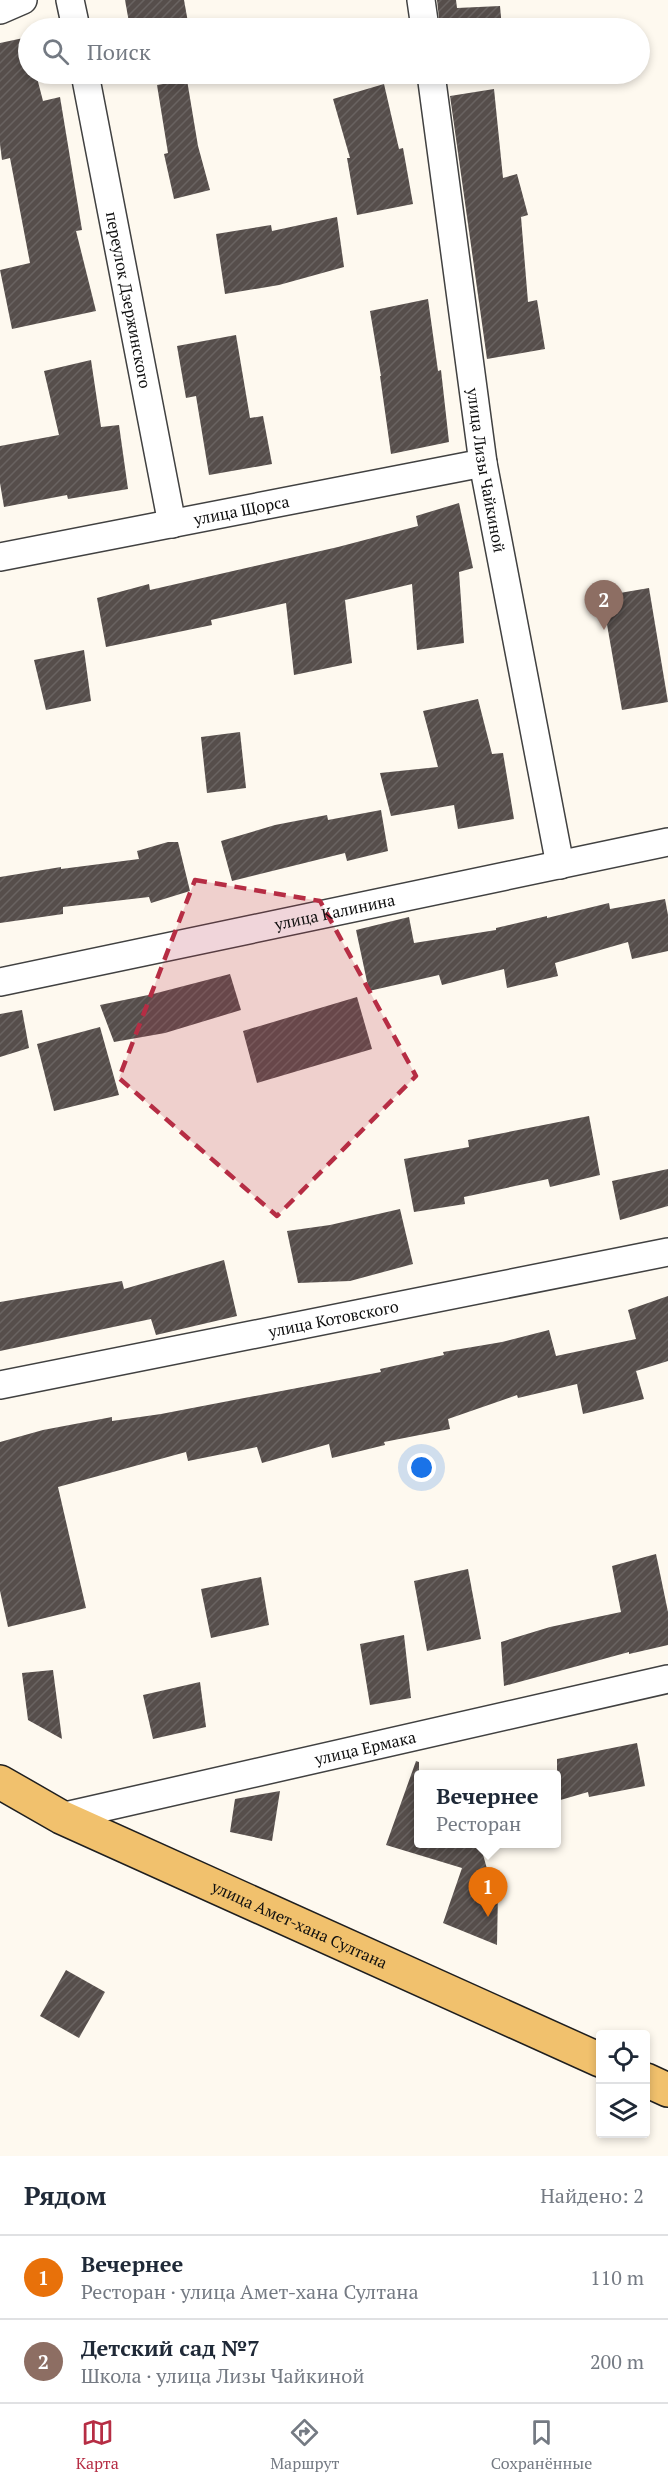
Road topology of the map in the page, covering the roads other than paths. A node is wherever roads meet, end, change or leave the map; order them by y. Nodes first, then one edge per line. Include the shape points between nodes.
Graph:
1 (23, 0) edge
2 (70, 0) edge
3 (421, 0) edge
4 (0, 10) edge
5 (74, 18) edge
6 (424, 18) edge
7 (86, 84) edge
8 (432, 84) edge
9 (483, 463) junction
10 (172, 524) junction
11 (0, 557) edge
12 (668, 842) edge
13 (560, 865) junction
14 (0, 982) edge
15 (668, 1252) edge
16 (0, 1385) edge
17 (668, 1678) edge
18 (0, 1782) edge
19 (61, 1817) junction
20 (596, 2058) edge
21 (650, 2082) edge
22 (668, 2090) edge

1 - 4 street
2 - 5 street
3 - 6 street
7 - 10 street, переулок Дзержинского
8 - 9 street, улица Лизы Чайкиной
9 - 10 street, улица Щорса
9 - 13 street, улица Лизы Чайкиной
10 - 11 street, улица Щорса
12 - 13 street, улица Калинина
13 - 14 street, улица Калинина
15 - 16 street, улица Котовского
17 - 19 street, улица Ермака
18 - 19 main road, улица Амет-хана Султана
19 - 20 main road, улица Амет-хана Султана
21 - 22 main road

